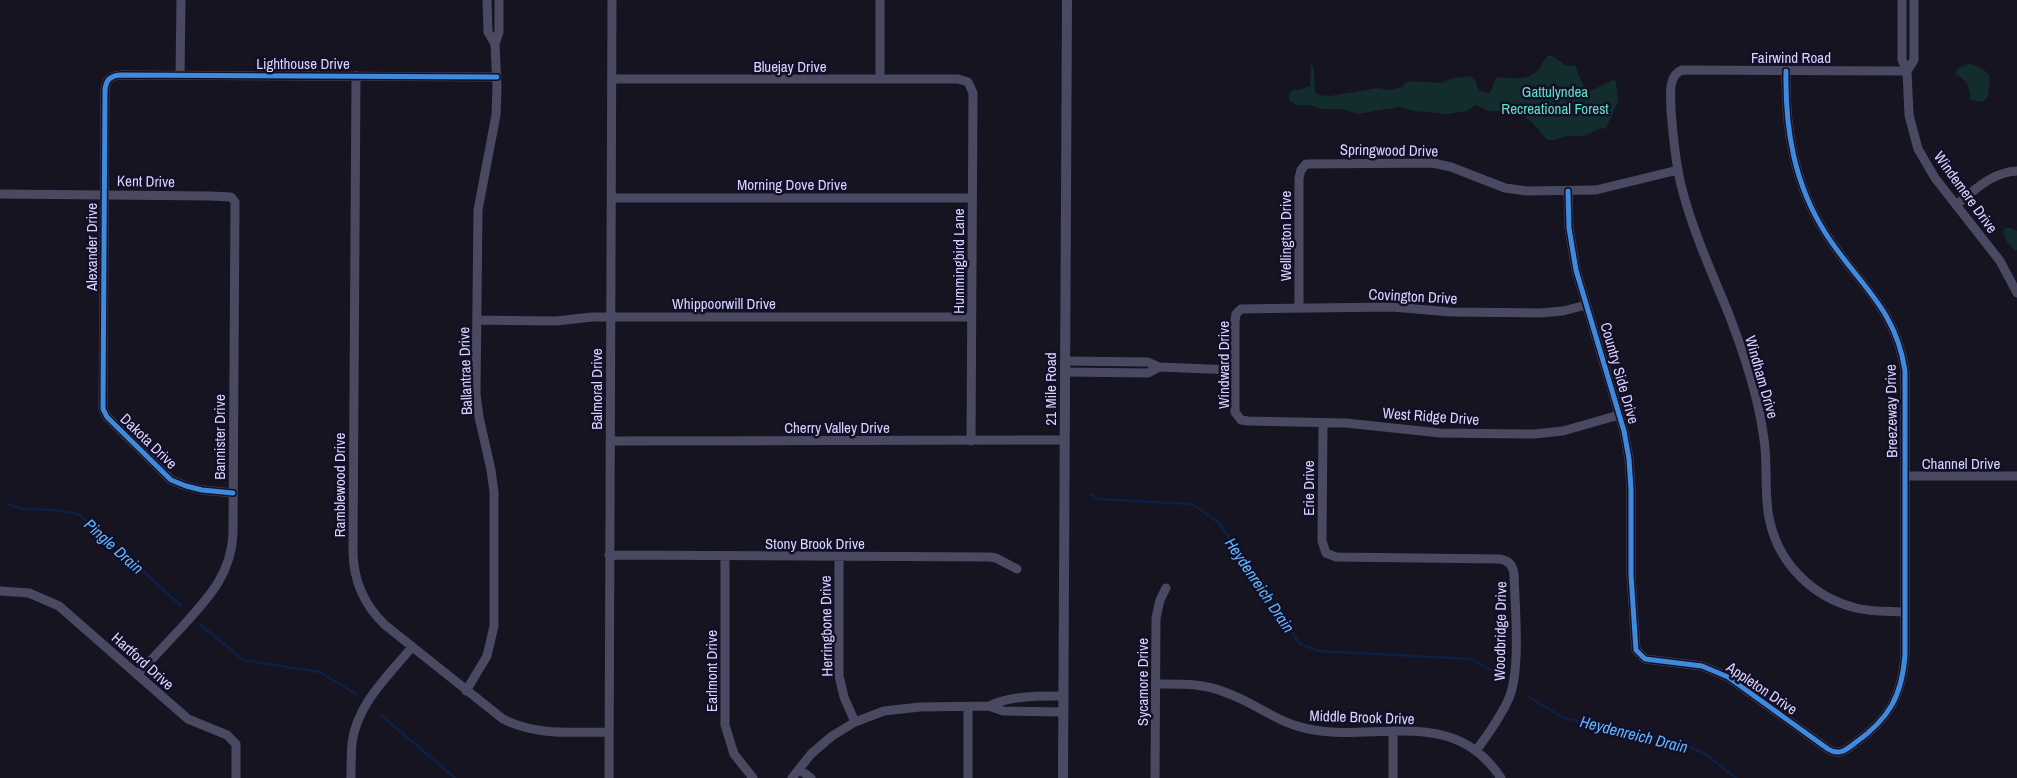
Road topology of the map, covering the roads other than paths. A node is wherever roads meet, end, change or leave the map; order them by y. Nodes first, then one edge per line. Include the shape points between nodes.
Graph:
1 (181, 0) edge
2 (487, 0) edge
3 (499, 0) edge
4 (612, 0) edge
5 (880, 0) edge
6 (1067, 0) edge
7 (1902, 0) edge
8 (1914, 0) edge
9 (495, 44) junction
10 (1786, 71) junction
11 (1908, 71) junction
12 (1676, 74) joint
13 (180, 75) junction
14 (356, 76) junction
15 (497, 77) junction
16 (109, 78) joint
17 (880, 79) junction
18 (612, 80) junction
19 (968, 82) joint
20 (1303, 167) joint
21 (1678, 170) junction
22 (2017, 170) edge
23 (1568, 191) junction
24 (0, 194) edge
25 (104, 194) junction
26 (231, 197) joint
27 (611, 198) junction
28 (972, 198) junction
29 (1956, 205) junction
30 (2017, 293) edge
31 (1586, 305) junction
32 (1298, 307) junction
33 (1238, 311) joint
34 (611, 317) junction
35 (971, 317) junction
36 (477, 320) junction
37 (1065, 361) junction
38 (1159, 367) junction
39 (1234, 370) junction
40 (1065, 372) junction
41 (1619, 415) junction
42 (107, 417) joint
43 (1238, 418) joint
44 (1323, 423) junction
45 (1064, 440) junction
46 (610, 441) junction
47 (971, 441) junction
48 (1905, 476) junction
49 (2017, 476) edge
50 (232, 492) junction
51 (610, 556) junction
52 (724, 556) junction
53 (839, 557) junction
54 (1510, 563) joint
55 (1017, 569) dead end
56 (1166, 588) dead end
57 (0, 591) edge
58 (1905, 612) junction
59 (412, 647) junction
60 (1638, 654) joint
61 (137, 675) junction
62 (1156, 684) junction
63 (466, 690) junction
64 (1064, 696) junction
65 (968, 706) junction
66 (989, 706) junction
67 (1064, 712) junction
68 (855, 722) junction
69 (609, 732) junction
70 (1393, 732) junction
71 (1476, 751) junction
72 (1836, 753) joint
73 (799, 768) junction
74 (236, 778) edge
75 (351, 778) edge
76 (609, 778) edge
77 (753, 778) edge
78 (792, 778) edge
79 (811, 778) edge
80 (968, 778) edge
81 (1064, 778) edge
82 (1155, 778) edge
83 (1392, 778) edge
84 (1501, 778) edge

1 - 13 street
2 - 9 street, Ballantrae Drive via 488,32
3 - 9 street, Ballantrae Drive via 499,32
4 - 18 street, Balmoral Drive
5 - 17 street
6 - 37 street, 21 Mile Road
7 - 11 street, Windemere Drive via 1902,60
8 - 11 street, Windemere Drive via 1914,60
9 - 15 street, Ballantrae Drive
10 - 11 street, Fairwind Road
10 - 12 street, Fairwind Road via 1682,70
10 - 48 street, Breezeway Drive via 1789,139 1805,194 1826,234 1884,310 1898,339 1905,371
11 - 29 street, Windemere Drive via 1909,115 1915,139 1929,168
12 - 21 street, Windham Drive via 1671,91
13 - 14 street, Lighthouse Drive
13 - 16 street, Lighthouse Drive via 120,75
14 - 15 street, Lighthouse Drive
14 - 59 street, Ramblewood Drive via 353,560 358,584 371,609
15 - 36 street, Ballantrae Drive via 496,115 478,210
16 - 25 street, Alexander Drive via 105,85
17 - 18 street, Bluejay Drive
17 - 19 street, Bluejay Drive via 958,79
18 - 27 street, Balmoral Drive
19 - 28 street, Hummingbird Lane via 973,94
20 - 23 street, Springwood Drive via 1313,163 1433,163 1505,188
20 - 32 street, Wellington Drive via 1299,178
21 - 23 street, Springwood Drive via 1601,189
21 - 58 street, Windham Drive via 1691,218 1755,390 1765,442 1769,516 1781,551 1804,581 1834,600 1868,610
22 - 29 street via 1989,178
23 - 31 street, Country Side Drive via 1571,242
24 - 25 street, Kent Drive
25 - 26 street, Kent Drive
25 - 42 street, Alexander Drive via 103,409
26 - 50 street, Bannister Drive via 235,202
27 - 28 street, Morning Dove Drive
27 - 34 street, Balmoral Drive
28 - 35 street, Hummingbird Lane
29 - 30 street, Windemere Drive via 2000,261
31 - 32 street, Covington Drive via 1540,313
31 - 41 street, Country Side Drive
32 - 33 street, Covington Drive via 1249,307
33 - 39 street, Windward Drive
34 - 35 street, Whippoorwill Drive
34 - 36 street, Whippoorwill Drive via 556,321
34 - 46 street, Balmoral Drive
35 - 47 street, Hummingbird Lane
36 - 63 street, Ballantrae Drive via 476,406 492,470 494,492 494,626 487,656
37 - 38 street via 1148,362
37 - 40 street, 21 Mile Road
38 - 39 street
38 - 40 street via 1148,373
39 - 43 street, Windward Drive via 1234,408
40 - 45 street, 21 Mile Road
41 - 44 street, West Ridge Drive via 1563,431 1534,434 1440,433
41 - 60 street, Country Side Drive via 1630,474 1631,581
42 - 50 street, Dakota Drive via 171,480 202,490
43 - 44 street, West Ridge Drive
44 - 54 street, Erie Drive via 1322,541 1326,553 1336,557 1499,559
45 - 47 street, Cherry Valley Drive
45 - 64 street, 21 Mile Road
46 - 47 street, Cherry Valley Drive
46 - 51 street, Balmoral Drive
48 - 49 street, Channel Drive
48 - 58 street, Breezeway Drive
50 - 61 street, Bannister Drive via 232,540 222,576 212,594
51 - 52 street, Stony Brook Drive
51 - 69 street, Balmoral Drive
52 - 53 street, Stony Brook Drive
52 - 77 street, Earlmont Drive via 725,725 734,754
53 - 55 street, Stony Brook Drive via 989,557
53 - 68 street, Herringbone Drive via 839,676
54 - 71 street, Woodbridge Drive via 1514,574 1515,677 1504,708
56 - 62 street, Sycamore Drive via 1156,618
57 - 61 street, Hartford Drive via 29,593 59,606
58 - 72 street, Breezeway Drive via 1904,666 1897,696 1876,728 1844,751
59 - 63 street, Ramblewood Drive
59 - 75 street via 362,712 352,743
60 - 72 street, Appleton Drive via 1645,659 1702,666 1718,672 1740,684
61 - 74 street, Hartford Drive via 188,720 227,735 236,744
62 - 70 street, Middle Brook Drive via 1197,685 1219,690 1273,718 1304,728 1326,732
62 - 82 street, Sycamore Drive
63 - 69 street, Ramblewood Drive via 495,714 528,729
64 - 66 street via 1024,696
64 - 67 street, 21 Mile Road
65 - 66 street
65 - 68 street via 896,709
65 - 80 street
66 - 67 street via 1003,711
67 - 81 street, 21 Mile Road
68 - 73 street via 821,744
69 - 76 street, Balmoral Drive
70 - 71 street, Middle Brook Drive via 1443,735
70 - 83 street
71 - 84 street, Middle Brook Drive
73 - 78 street
73 - 79 street

